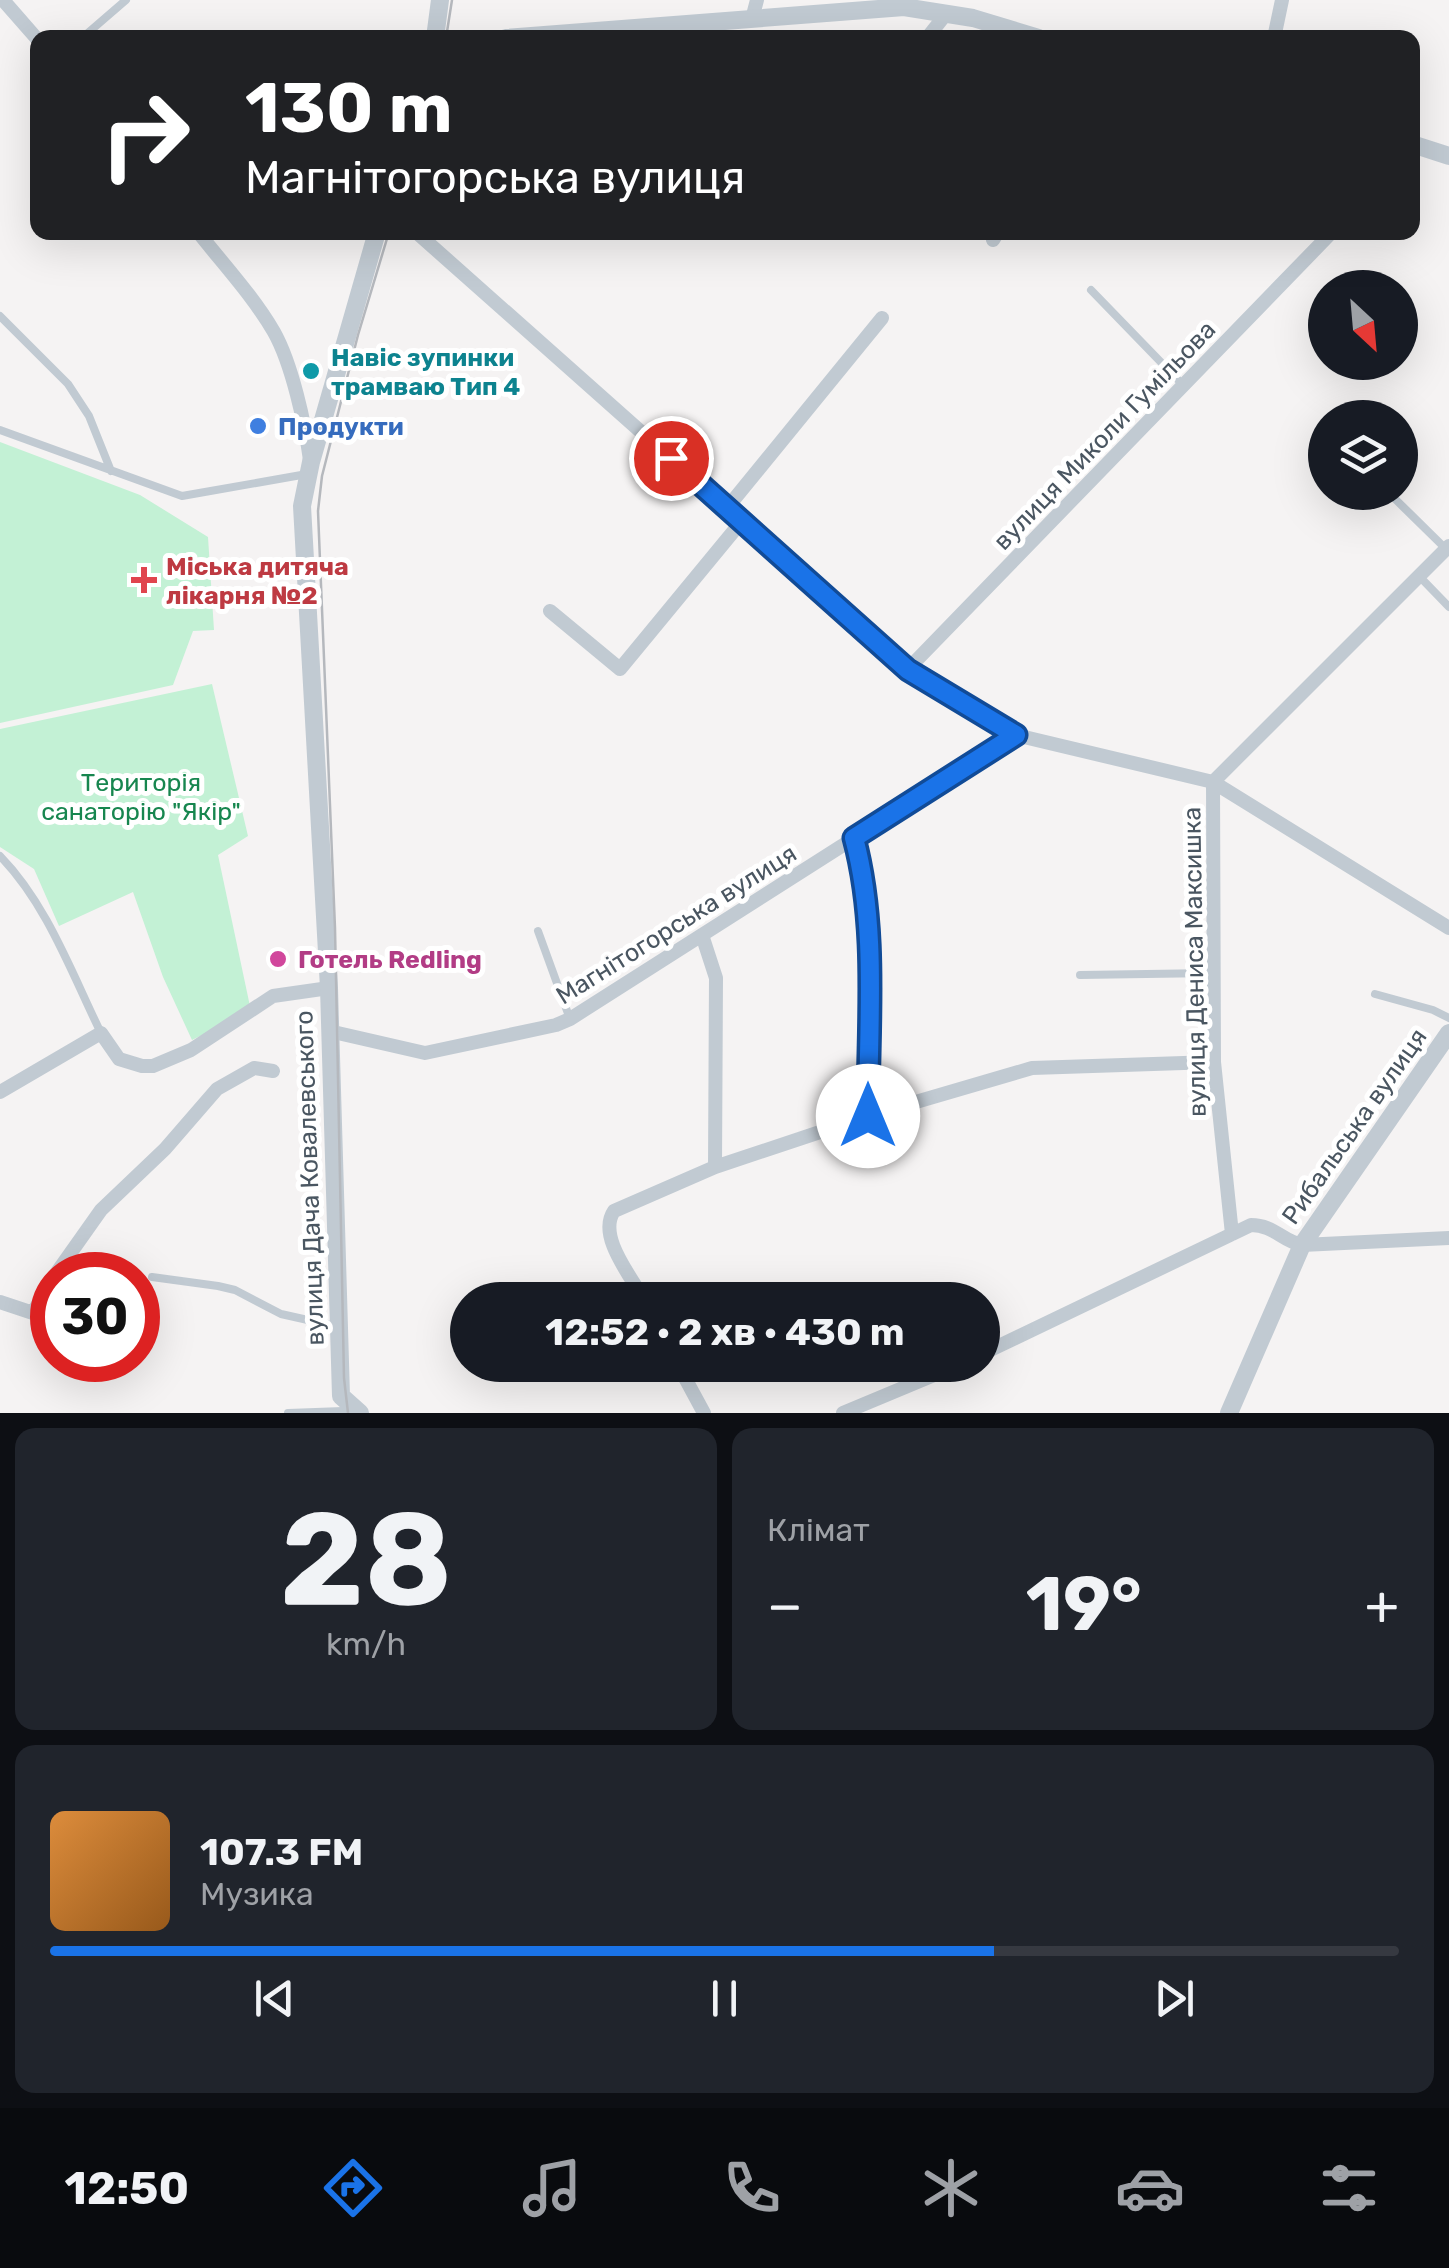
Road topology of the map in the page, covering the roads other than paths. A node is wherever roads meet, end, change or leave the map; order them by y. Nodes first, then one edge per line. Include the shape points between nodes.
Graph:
1 (4, 0) edge
2 (126, 0) edge
3 (440, 0) edge
4 (757, 0) edge
5 (1282, 0) edge
6 (946, 14) junction
7 (752, 19) junction
8 (91, 30) edge
9 (436, 30) edge
10 (610, 30) edge
11 (933, 30) edge
12 (1008, 30) edge
13 (1276, 30) edge
14 (30, 31) edge
15 (1420, 148) edge
16 (1449, 156) edge
17 (204, 240) edge
18 (375, 240) edge
19 (425, 240) edge
20 (1324, 240) edge
21 (1091, 290) dead end
22 (0, 316) edge
23 (882, 318) dead end
24 (1184, 386) junction
25 (0, 430) edge
26 (310, 468) junction
27 (111, 471) junction
28 (727, 508) junction
29 (1407, 510) edge
30 (742, 521) junction
31 (1448, 548) edge
32 (1420, 576) junction
33 (1449, 607) edge
34 (550, 610) dead end
35 (908, 670) junction
36 (1016, 735) junction
37 (1213, 782) junction
38 (854, 838) junction
39 (0, 856) edge
40 (1449, 928) edge
41 (538, 930) dead end
42 (702, 936) junction
43 (1214, 973) junction
44 (1080, 975) dead end
45 (328, 988) junction
46 (1375, 994) dead end
47 (1449, 1018) edge
48 (570, 1019) junction
49 (329, 1031) junction
50 (101, 1033) junction
51 (1449, 1033) edge
52 (1214, 1062) junction
53 (273, 1071) dead end
54 (0, 1092) edge
55 (868, 1116) junction
56 (715, 1166) junction
57 (1232, 1234) junction
58 (1449, 1238) edge
59 (1302, 1245) junction
60 (72, 1252) edge
61 (160, 1278) edge
62 (634, 1282) edge
63 (0, 1302) edge
64 (30, 1313) edge
65 (338, 1326) junction
66 (1000, 1345) edge
67 (687, 1382) edge
68 (917, 1382) edge
69 (347, 1408) edge
70 (288, 1413) edge
71 (704, 1413) edge
72 (843, 1413) edge
73 (1230, 1413) edge

1 - 14 street
2 - 8 lane
3 - 9 street
4 - 7 street
5 - 13 street
6 - 7 street via 904,7
6 - 11 street
6 - 12 street
7 - 10 street
15 - 16 street
17 - 26 street via 276,335 305,424
18 - 26 street, вулиця Дача Ковалевського
19 - 28 street
20 - 24 street, вулиця Миколи Гумільова
21 - 24 lane
22 - 27 lane via 68,384
23 - 28 street
24 - 35 street, вулиця Миколи Гумільова
25 - 27 lane
26 - 27 lane via 182,496
26 - 45 street, вулиця Дача Ковалевського via 302,506
28 - 30 street
29 - 31 lane
30 - 34 street via 620,669
30 - 35 street
31 - 32 street, вулиця Дениса Максишка
32 - 33 lane
32 - 37 street, вулиця Дениса Максишка
35 - 36 street
36 - 37 street
36 - 38 street, Магнітогорська вулиця
37 - 40 street
37 - 43 street, вулиця Дениса Максишка
38 - 42 street, Магнітогорська вулиця
38 - 55 street via 864,878 869,965
39 - 50 lane via 44,916
41 - 48 lane
42 - 48 street, Магнітогорська вулиця
42 - 56 street via 716,978
43 - 44 lane
43 - 52 street, вулиця Дениса Максишка
45 - 49 street, вулиця Дача Ковалевського
45 - 50 street via 273,996 154,1066 118,1059
46 - 47 lane
48 - 49 street, Магнітогорська вулиця via 424,1052
49 - 65 street, вулиця Дача Ковалевського
50 - 54 street
51 - 59 street, Рибальська вулиця
52 - 55 street via 1032,1068
52 - 57 street, вулиця Дениса Максишка
53 - 60 street via 254,1068 217,1090 101,1210
55 - 56 street
56 - 62 street via 609,1217 608,1232
57 - 59 street via 1262,1224
57 - 66 street
58 - 59 street
59 - 73 street, Рибальська вулиця
61 - 65 lane via 235,1290 281,1314
63 - 64 street
65 - 69 street, вулиця Дача Ковалевського
67 - 71 street
68 - 72 street
69 - 70 lane

